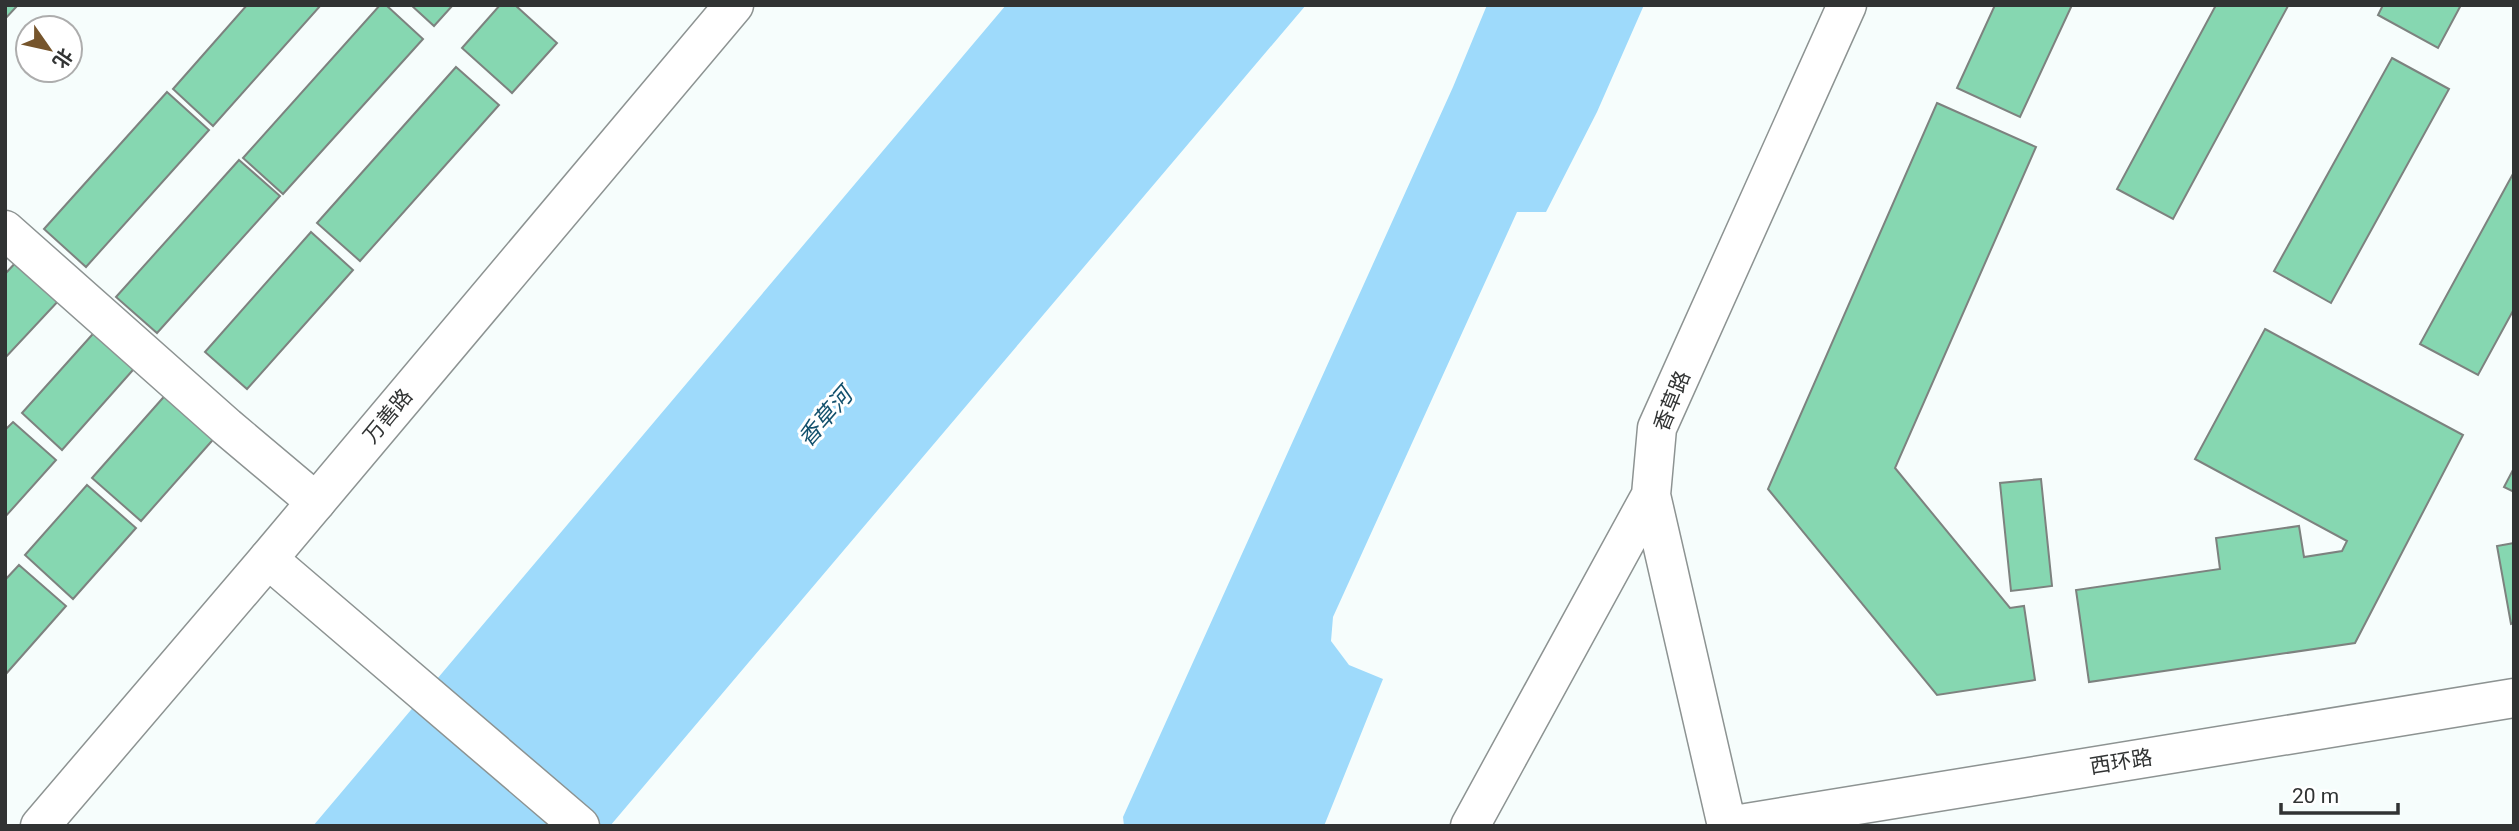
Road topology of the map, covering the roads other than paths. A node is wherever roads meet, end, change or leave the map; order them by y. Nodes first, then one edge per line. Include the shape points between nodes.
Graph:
1 (734, 5) edge
2 (1847, 5) edge
3 (5, 230) edge
4 (1651, 495) junction
5 (316, 502) junction
6 (268, 559) junction
7 (2514, 698) edge
8 (40, 826) edge
9 (580, 826) edge
10 (1470, 826) edge
11 (1727, 826) edge

1 - 5 street, 万善路
2 - 4 street, 香草路 via 1657,428
3 - 5 street
4 - 10 street, 香草路
4 - 11 street
5 - 6 street, 万善路
6 - 8 street, 万善路
6 - 9 street
7 - 11 street, 西环路

